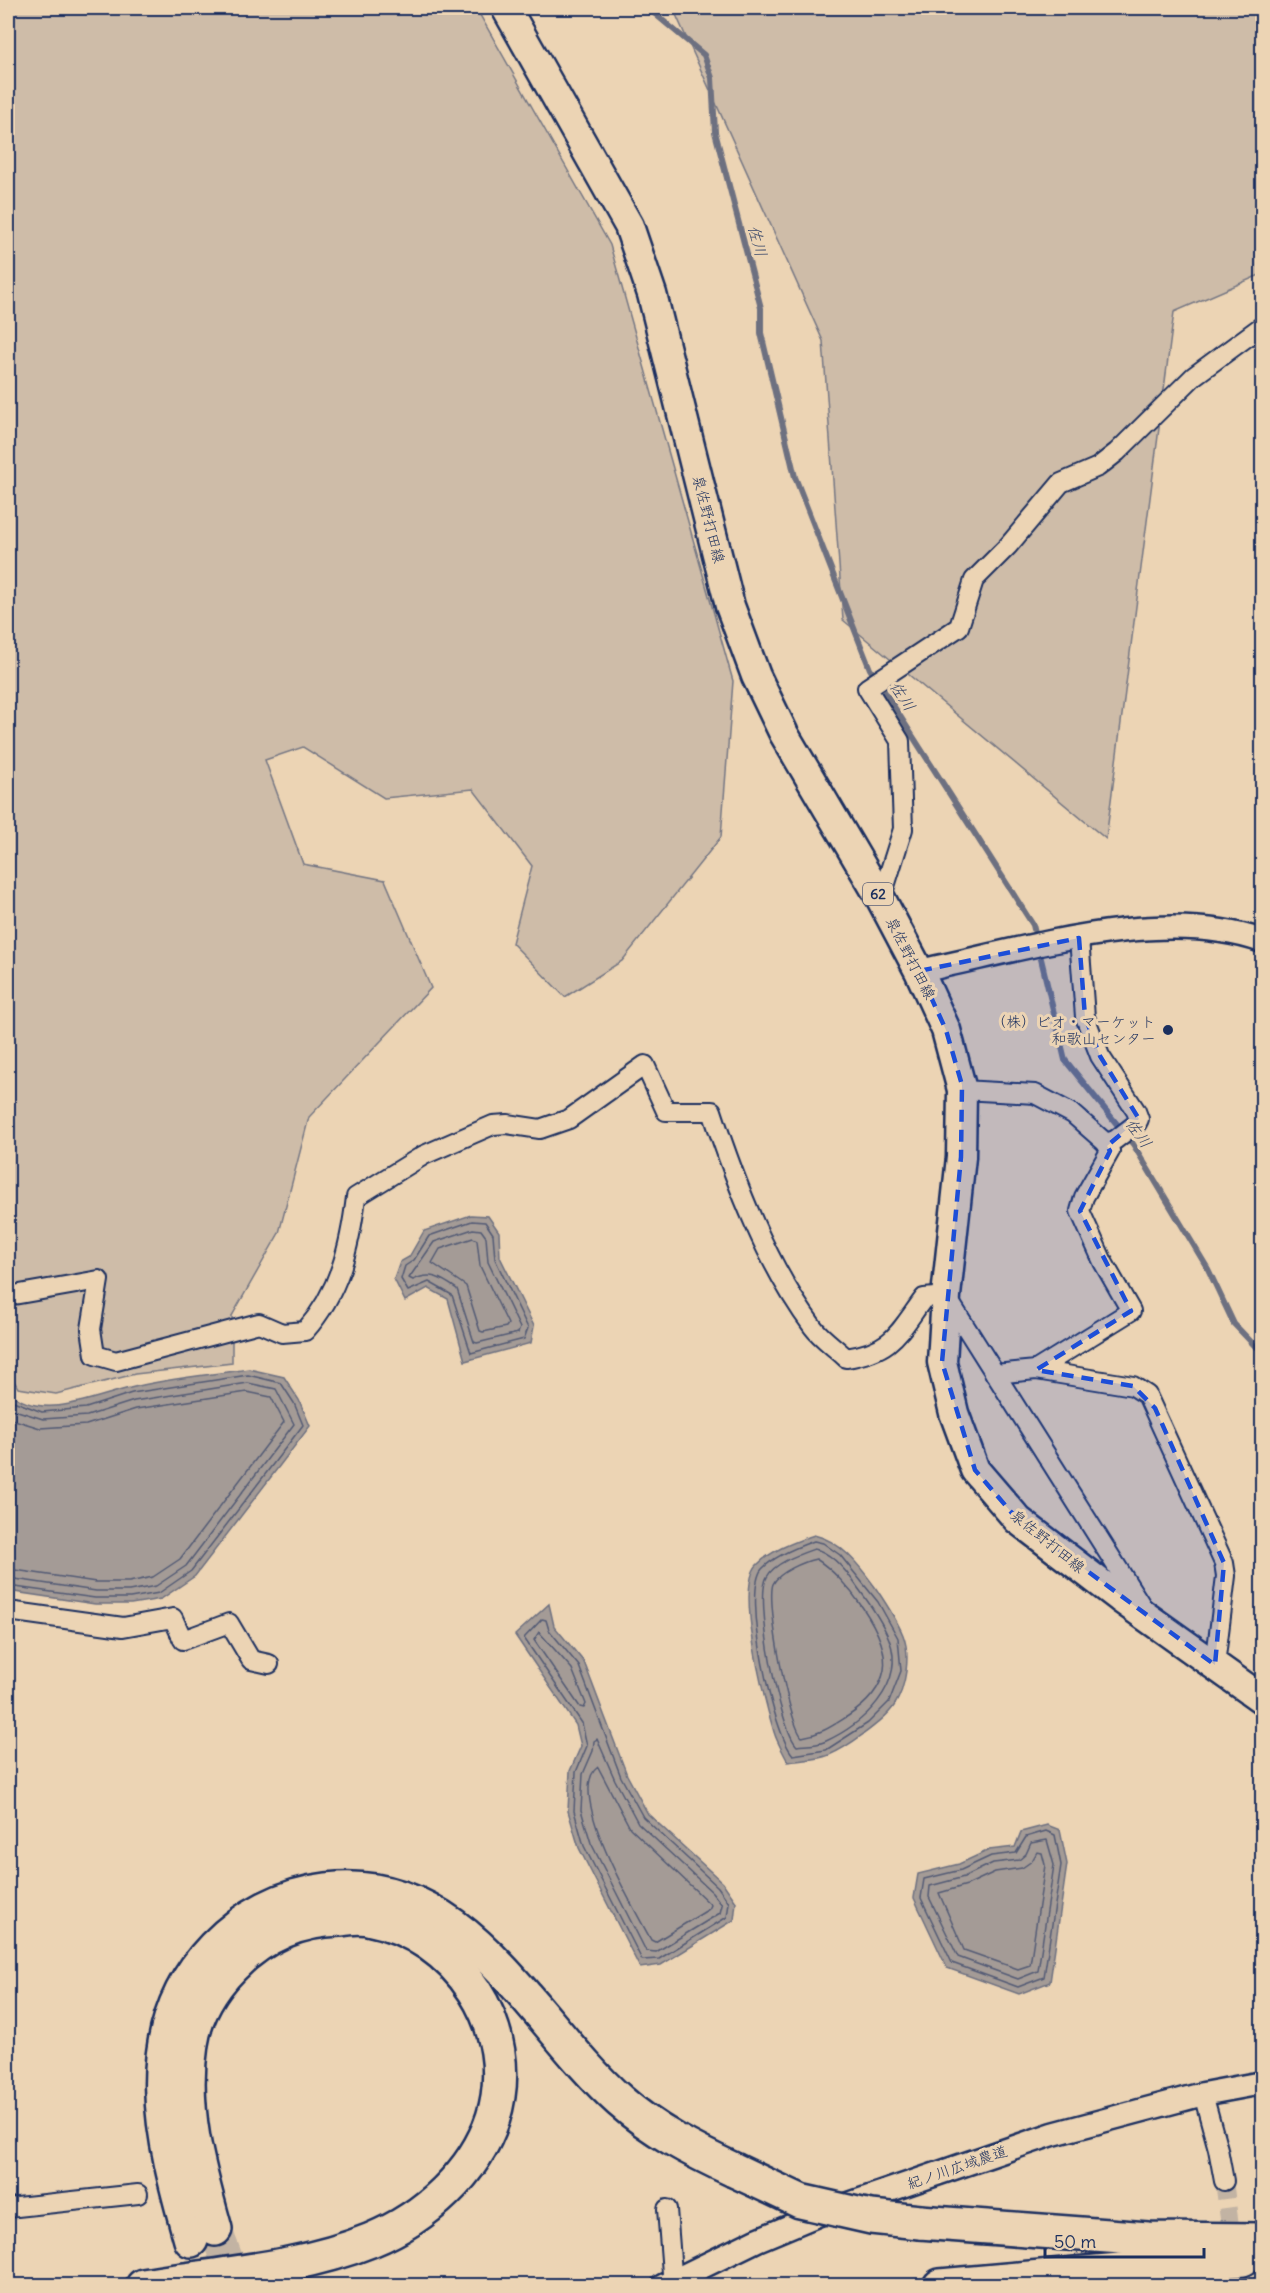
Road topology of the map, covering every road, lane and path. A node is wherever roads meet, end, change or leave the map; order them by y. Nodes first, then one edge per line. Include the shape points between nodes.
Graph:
1 (506, 8) edge
2 (1263, 326) edge
3 (881, 899) junction
4 (1069, 940) junction
5 (1263, 941) edge
6 (919, 971) junction
7 (962, 1090) junction
8 (1111, 1141) junction
9 (8, 1296) edge
10 (946, 1296) junction
11 (1036, 1370) junction
12 (995, 1374) junction
13 (8, 1611) edge
14 (1151, 1620) junction
15 (269, 1664) dead end
16 (1215, 1665) junction
17 (1263, 1699) edge
18 (1263, 2083) edge
19 (1203, 2094) junction
20 (1224, 2181) tunnel mouth
21 (138, 2194) dead end
22 (8, 2208) edge
23 (667, 2209) dead end
24 (1263, 2240) edge
25 (1263, 2258) edge
26 (1263, 2268) edge
27 (669, 2284) edge
28 (143, 2286) edge
29 (940, 2286) edge
30 (1157, 2286) edge

1 - 3 main road, 泉佐野打田線 / 62 via 629,226 652,294 730,606 756,676 784,734
2 - 3 street via 1194,376 1111,457 1061,483 974,580 959,627 867,688 900,741 903,830
3 - 6 main road, 泉佐野打田線 / 62
4 - 5 street via 1136,929 1196,927
4 - 6 street
4 - 8 street via 1085,1017 1100,1056 1139,1119
6 - 7 main road, 泉佐野打田線 / 62 via 946,1030
7 - 8 street via 1035,1094
7 - 10 main road, 泉佐野打田線 / 62 via 961,1157
8 - 11 street via 1110,1151 1080,1210 1131,1311
9 - 10 street via 99,1280 91,1329 96,1355 116,1361 259,1323 282,1333 305,1331 322,1312 338,1283 356,1197 424,1155 493,1125 540,1129 569,1119 645,1065 666,1112 712,1111 737,1186 772,1259 814,1328 846,1358 871,1354 895,1338 924,1298
10 - 12 street
10 - 14 main road, 泉佐野打田線 / 62 via 942,1362 954,1413 975,1470 1018,1520
11 - 12 street
11 - 16 street via 1133,1386 1148,1395 1224,1563 1226,1576
12 - 14 street
13 - 15 street via 123,1627 173,1618 183,1641 229,1623 251,1660
14 - 16 main road, 泉佐野打田線 / 62
16 - 17 main road, 泉佐野打田線 / 62
18 - 19 street, 紀ノ川広域農道
19 - 20 street
19 - 27 street, 紀ノ川広域農道 via 1053,2134 817,2215
21 - 22 street
23 - 27 street
24 - 28 highway, bridge via 1148,2239 920,2222 871,2217 800,2201 674,2142 620,2101 469,1936 415,1904 349,1887 311,1892 274,1904 235,1925 183,1988 166,2030 160,2080 174,2181 203,2234 189,2126 191,2041 202,2008 221,1978 248,1950 281,1930 317,1920 366,1917 437,1947 481,1999 495,2031 500,2068 497,2104 488,2133 454,2183 420,2213 372,2239 279,2266
25 - 29 highway
26 - 30 highway

